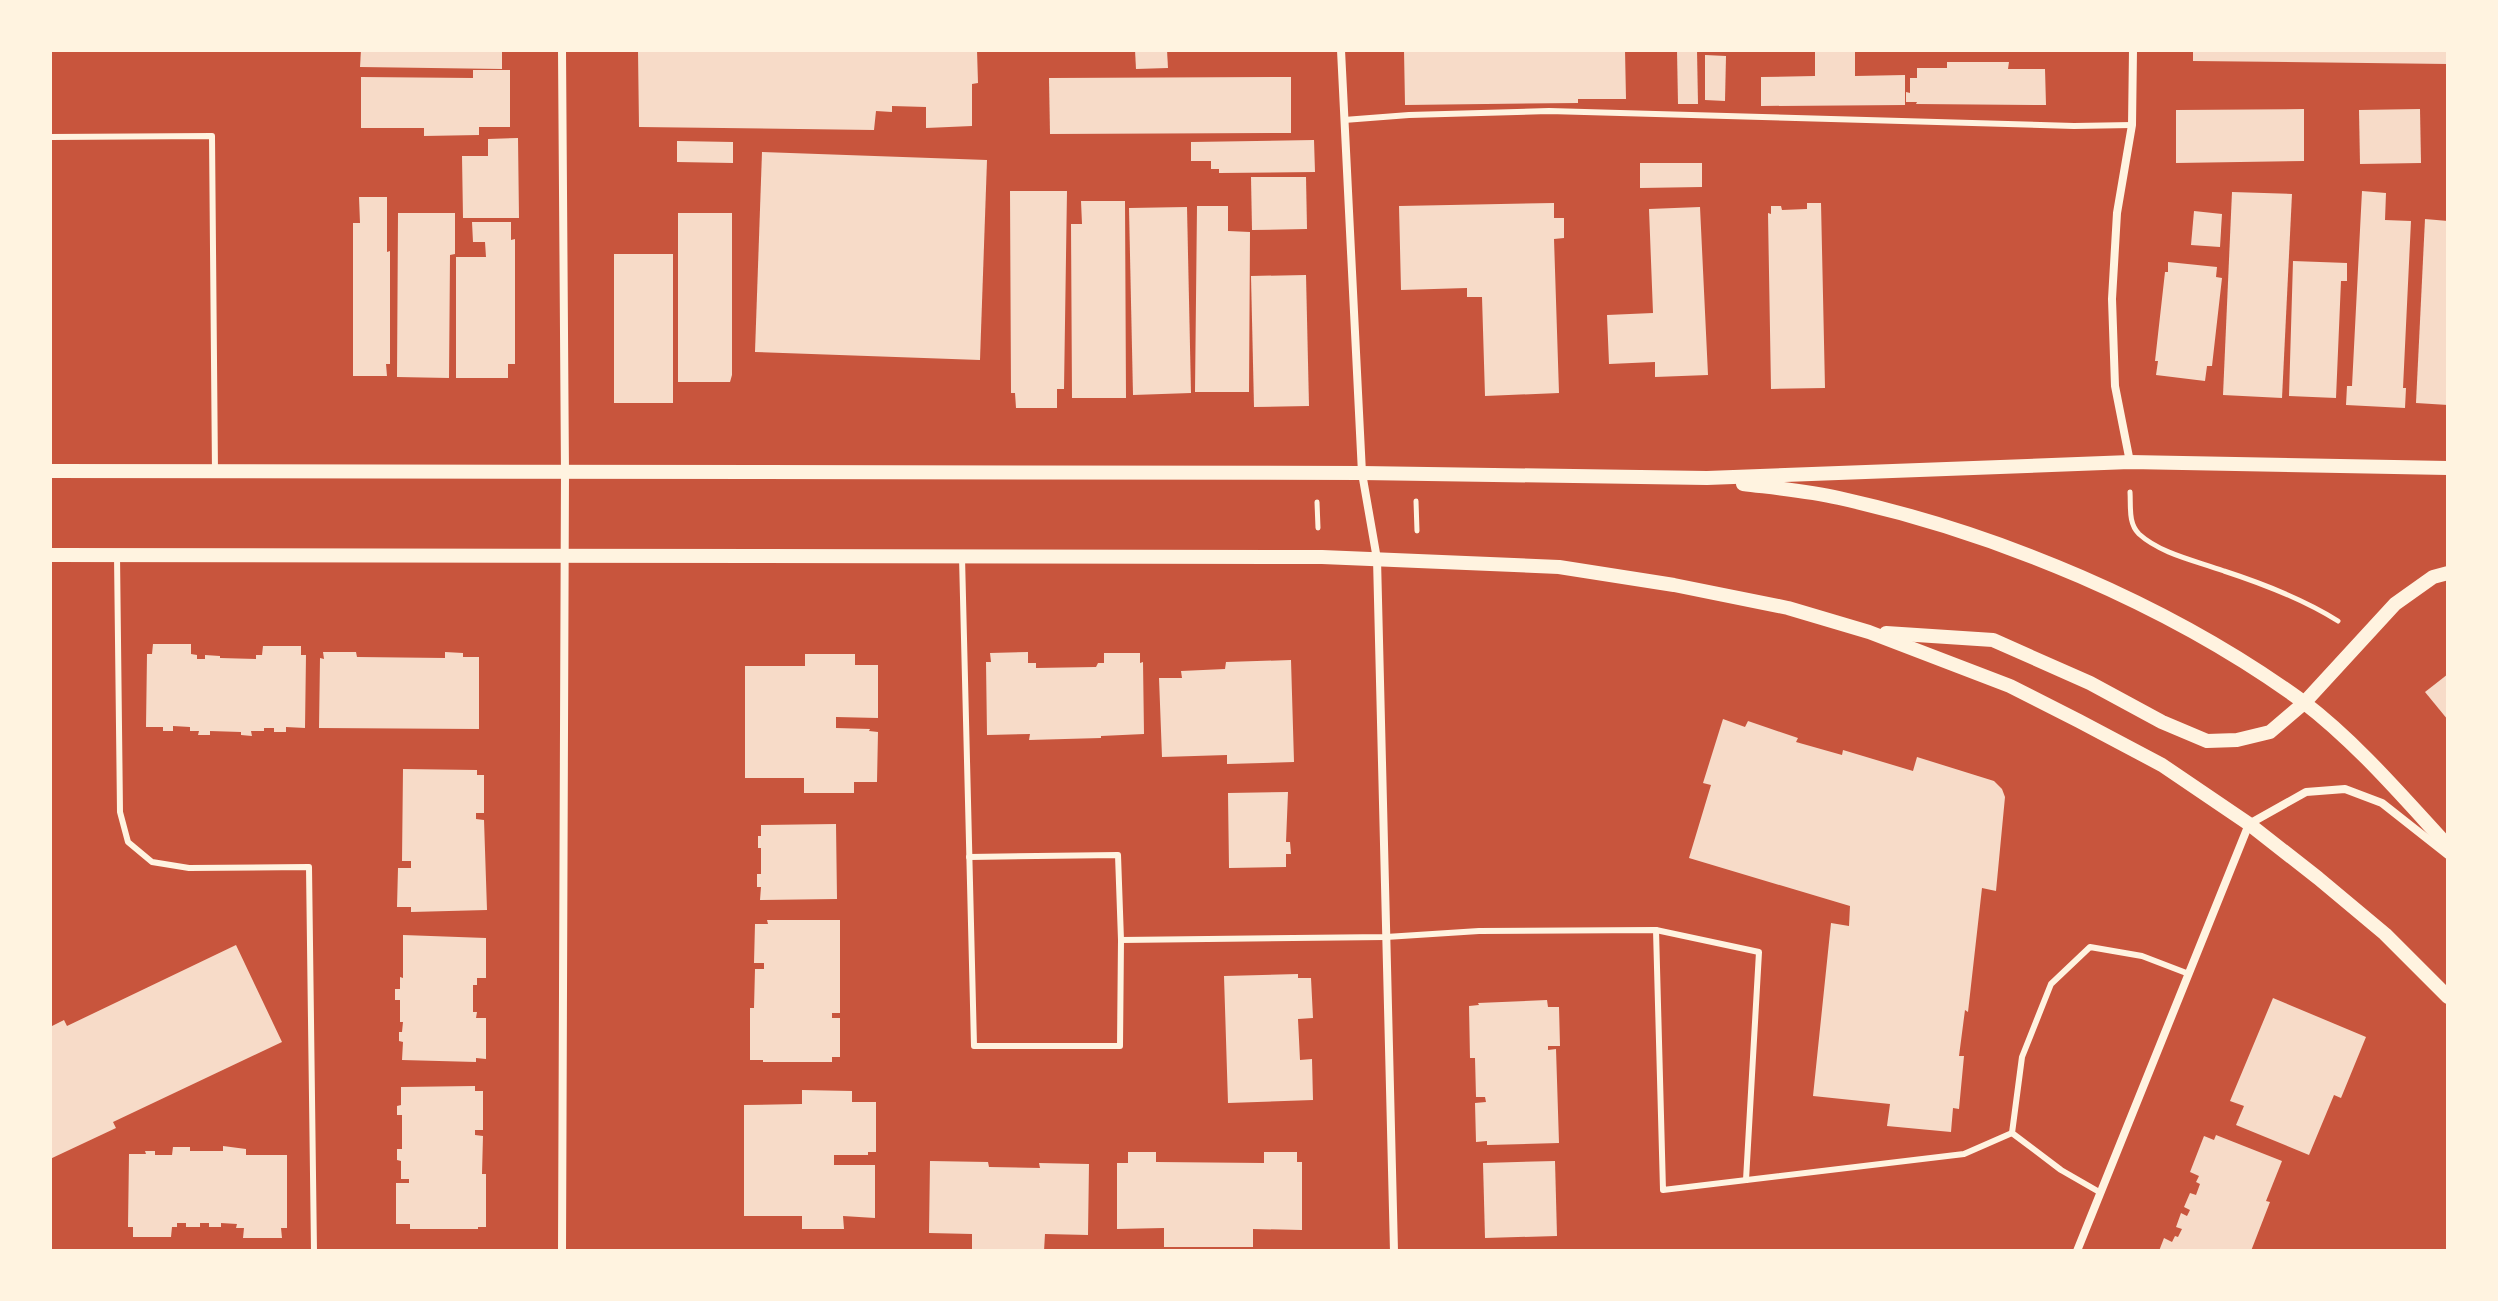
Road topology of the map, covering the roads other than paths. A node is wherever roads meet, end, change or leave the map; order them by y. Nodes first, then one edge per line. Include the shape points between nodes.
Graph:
1 (562, 50) edge
2 (1341, 50) edge
3 (2133, 50) edge
4 (1344, 120) junction
5 (2132, 125) junction
6 (50, 137) edge
7 (2130, 462) junction
8 (2448, 468) edge
9 (50, 471) edge
10 (215, 472) junction
11 (565, 473) junction
12 (1362, 473) junction
13 (1707, 478) junction
14 (50, 555) edge
15 (117, 555) junction
16 (564, 556) junction
17 (962, 557) junction
18 (1377, 559) junction
19 (2448, 573) edge
20 (1869, 632) junction
21 (2304, 703) junction
22 (2249, 824) junction
23 (2448, 846) edge
24 (2448, 855) edge
25 (969, 857) junction
26 (1656, 930) junction
27 (1386, 937) junction
28 (1121, 940) junction
29 (2189, 974) junction
30 (2448, 997) edge
31 (2012, 1133) junction
32 (1746, 1180) junction
33 (2101, 1193) junction
34 (314, 1251) edge
35 (562, 1251) edge
36 (1394, 1251) edge
37 (2077, 1251) edge

1 - 11 street
2 - 4 street
3 - 5 street
4 - 5 lane via 1549,111
4 - 12 street
5 - 7 street via 2117,213 2112,299 2115,386
6 - 10 lane via 212,136
7 - 8 street
7 - 13 street
9 - 10 street
10 - 11 street
11 - 12 street
11 - 16 street
12 - 13 street
12 - 18 street
13 - 21 street via 1838,498 1958,529 2146,607
14 - 15 street
15 - 16 street
15 - 34 lane via 120,812 128,842 152,862 189,868 309,867
16 - 17 street
16 - 35 street
17 - 18 street
17 - 25 lane
18 - 20 street via 1559,567 1788,608
18 - 27 street
19 - 21 street via 2433,577 2395,604
20 - 21 street via 1993,640 2207,741 2270,732
20 - 22 street via 2037,700 2162,765
21 - 23 street via 2364,756
22 - 24 street via 2306,792 2345,789 2382,803
22 - 29 street
22 - 30 street via 2385,934
25 - 28 lane via 1118,855
25 - 28 lane via 974,1046 1120,1046
26 - 27 lane
26 - 32 lane via 1759,952
26 - 32 lane via 1663,1190
27 - 28 lane
27 - 36 street
29 - 31 lane via 2142,956 2090,947 2051,984 2022,1057
29 - 33 street
31 - 32 lane via 1964,1154
31 - 33 lane
33 - 37 street

